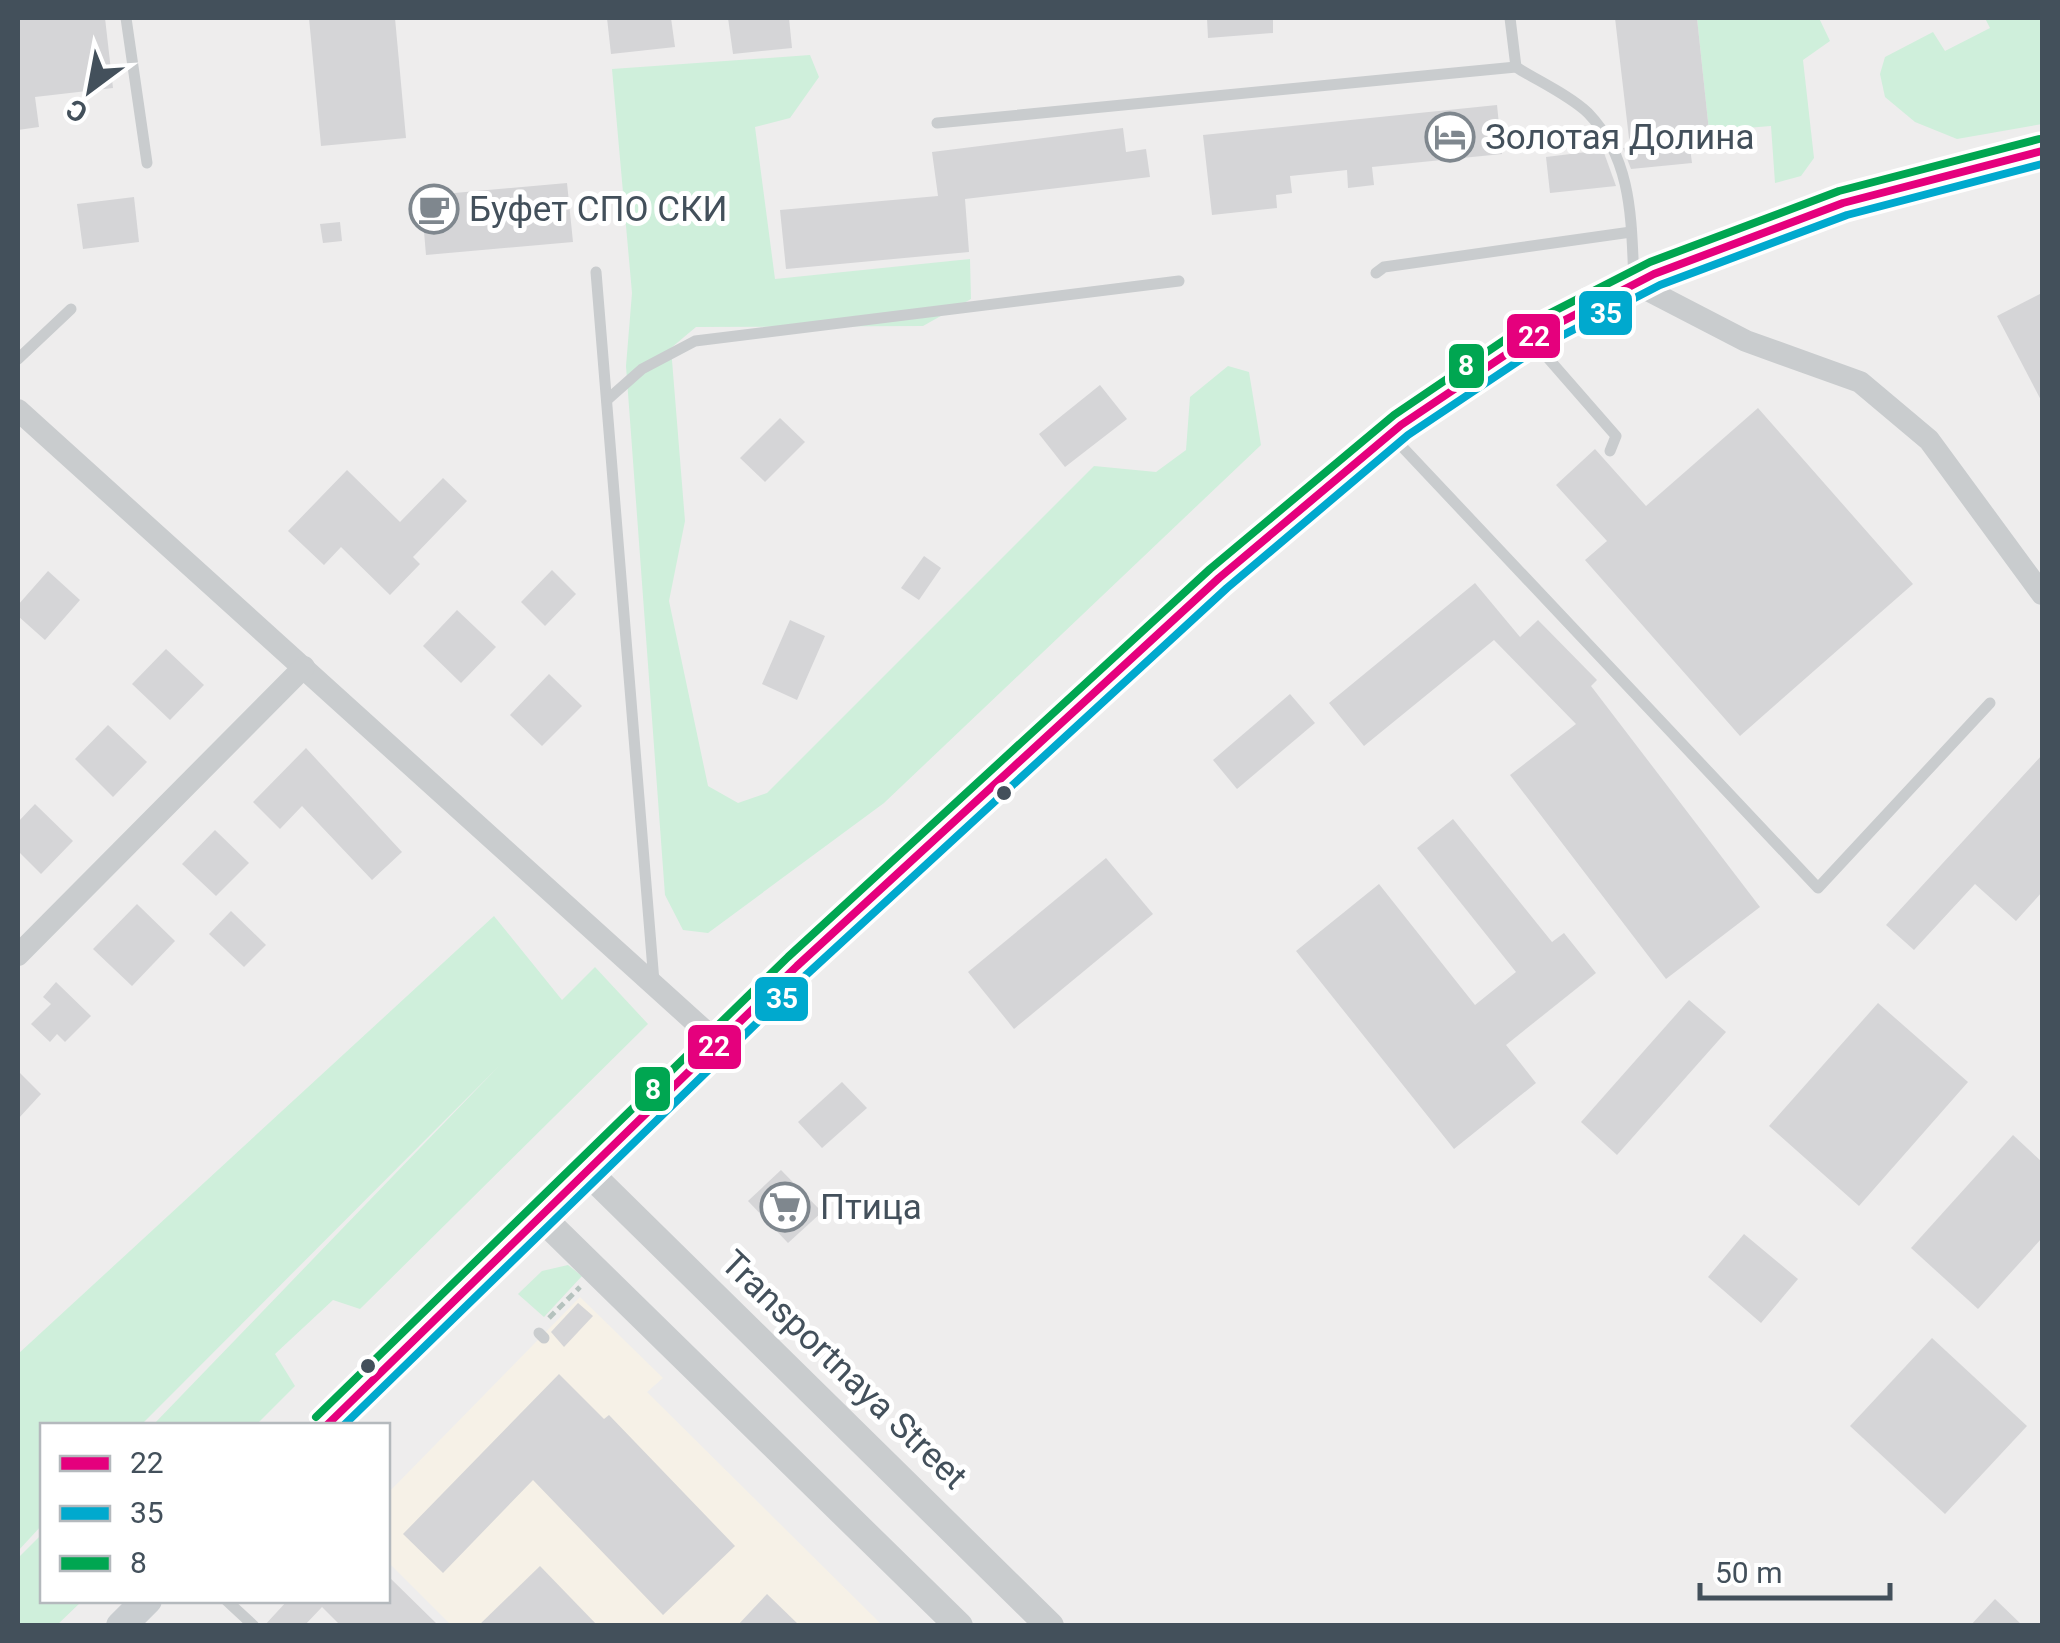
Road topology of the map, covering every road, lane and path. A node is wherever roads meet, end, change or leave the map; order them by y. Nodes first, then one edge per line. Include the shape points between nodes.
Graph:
1 (126, 18) edge
2 (1510, 18) edge
3 (1516, 67) junction
4 (937, 122) dead end
5 (2042, 151) edge
6 (147, 163) dead end
7 (1632, 232) junction
8 (596, 272) dead end
9 (1376, 272) dead end
10 (1179, 281) dead end
11 (1634, 282) junction
12 (71, 309) dead end
13 (1531, 338) junction
14 (18, 359) edge
15 (606, 402) junction
16 (18, 410) edge
17 (1391, 435) junction
18 (1610, 451) dead end
19 (2042, 594) edge
20 (304, 667) junction
21 (1990, 703) dead end
22 (18, 955) edge
23 (654, 982) junction
24 (716, 1041) junction
25 (585, 1168) junction
26 (538, 1214) junction
27 (597, 1271) junction
28 (547, 1319) dead end
29 (328, 1423) edge
30 (144, 1603) edge
31 (229, 1603) edge
32 (121, 1626) edge
33 (254, 1626) edge
34 (959, 1626) edge
35 (1050, 1626) edge

1 - 6 lane
2 - 3 lane
3 - 4 lane
3 - 7 lane via 1587,112 1618,155 1630,192
5 - 11 main road via 1847,198 1743,233
7 - 9 lane
7 - 11 lane
8 - 15 lane
10 - 15 lane via 695,341 642,369
11 - 13 main road
11 - 19 street via 1746,341 1860,382 1929,440
12 - 14 lane
13 - 17 main road
13 - 18 lane via 1616,436
15 - 23 lane
16 - 20 street
17 - 21 lane via 1818,888
17 - 24 main road via 1291,513
20 - 22 street
20 - 23 street
23 - 24 street
24 - 25 main road
25 - 26 main road
25 - 35 street, Transportnaya Street
26 - 27 street
26 - 29 main road
27 - 28 path
27 - 34 street
30 - 32 main road
31 - 33 lane

